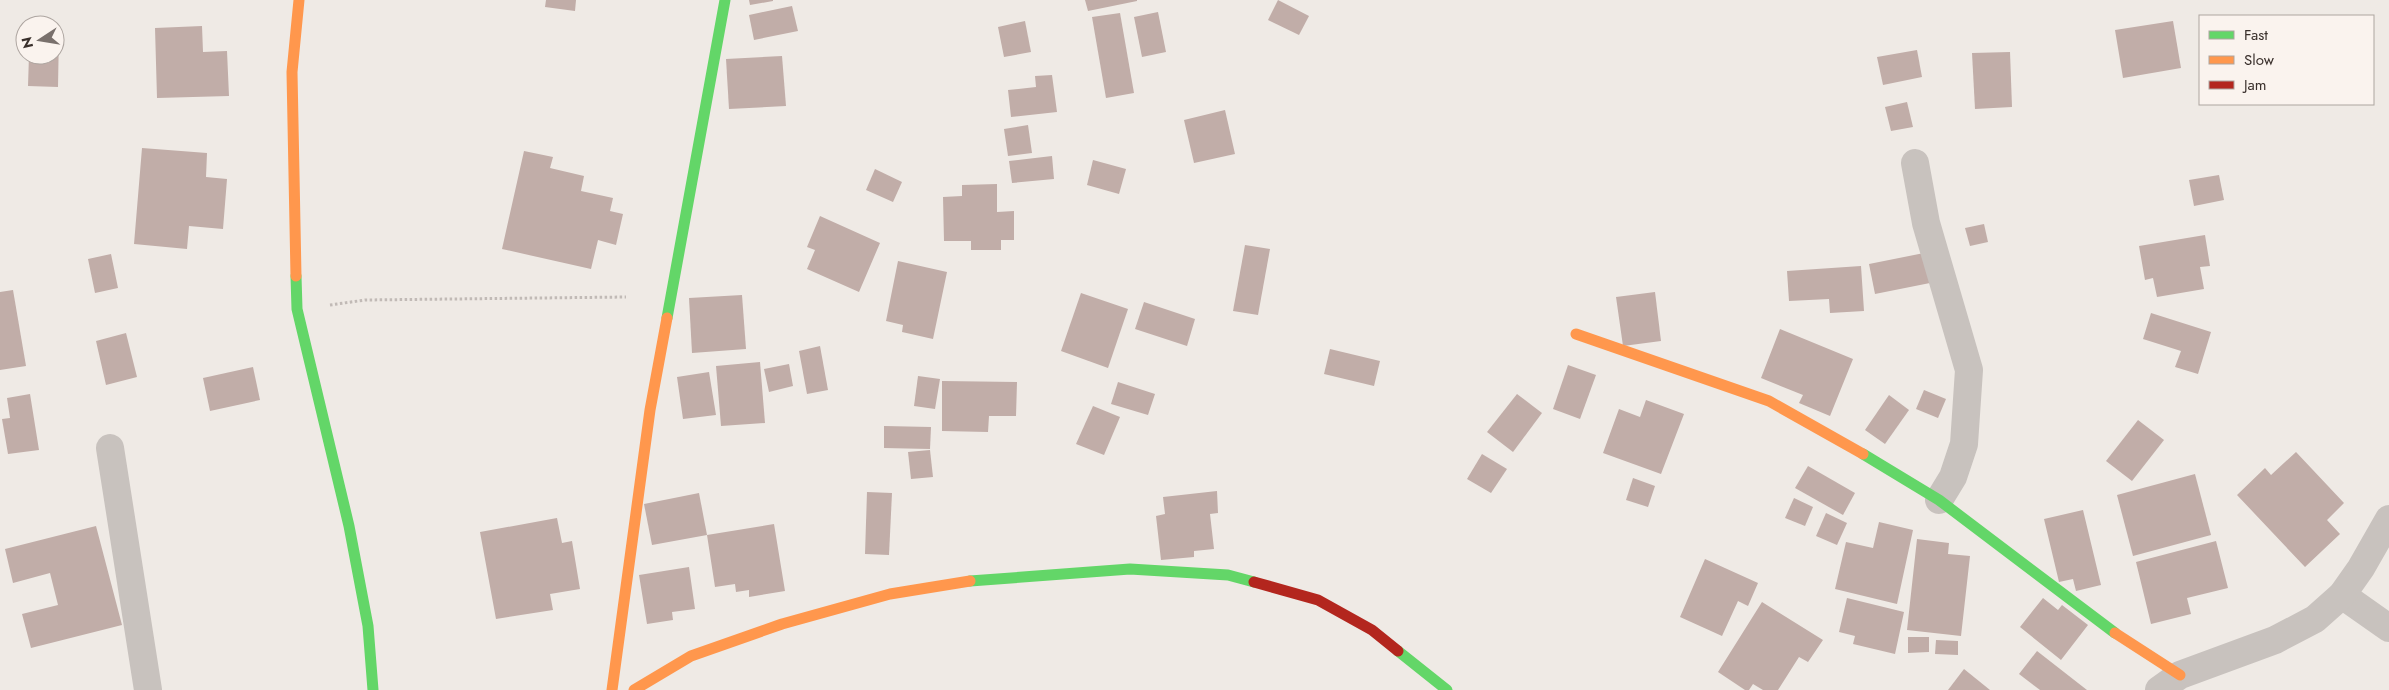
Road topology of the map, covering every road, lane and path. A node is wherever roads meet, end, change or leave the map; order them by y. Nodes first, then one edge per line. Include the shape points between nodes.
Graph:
1 (299, 0) edge
2 (725, 0) edge
3 (1915, 163) dead end
4 (626, 297) dead end
5 (297, 309) junction
6 (1576, 334) dead end
7 (110, 448) dead end
8 (1939, 500) junction
9 (2389, 518) edge
10 (2342, 594) junction
11 (2389, 628) edge
12 (2169, 682) edge
13 (1440, 687) edge
14 (148, 690) edge
15 (373, 690) edge
16 (612, 690) edge
17 (634, 690) edge

1 - 5 street via 292,72
2 - 16 street via 650,410
3 - 8 street via 1926,223 1969,370 1964,444 1953,477
4 - 5 path via 365,300
5 - 15 street via 349,526 368,626
6 - 8 street via 1769,401 1865,454
7 - 14 street
8 - 12 street via 2115,633
9 - 10 street
10 - 11 street
10 - 12 street via 2315,619 2275,640
13 - 17 street via 1372,630 1318,600 1228,574 1130,569 974,580 890,594 782,624 691,656

